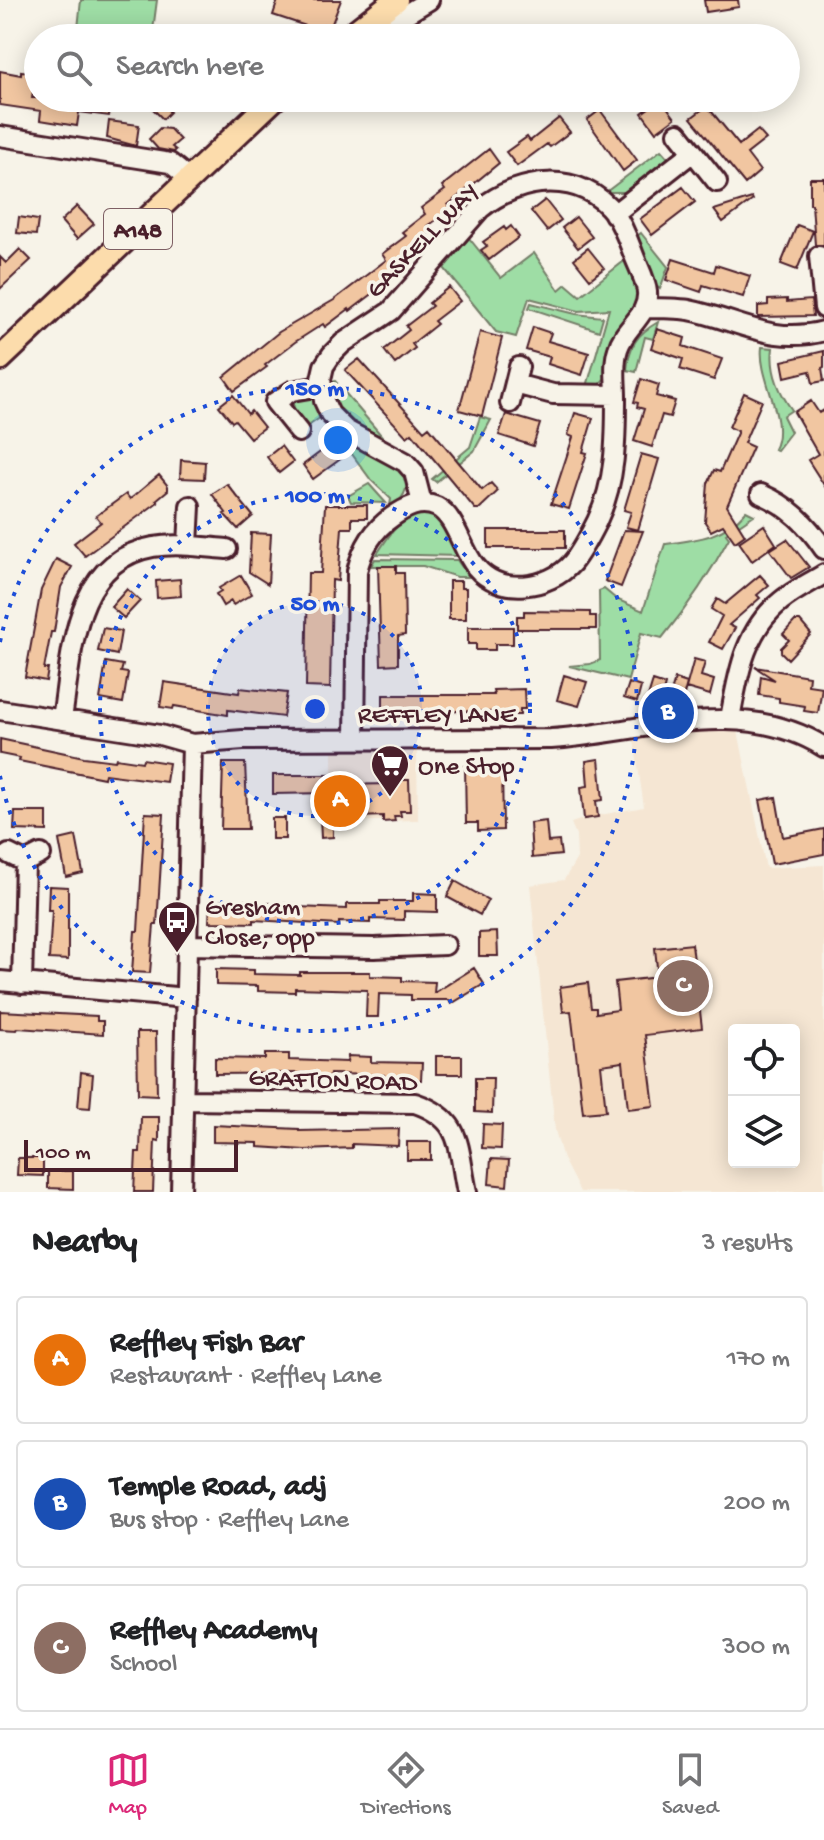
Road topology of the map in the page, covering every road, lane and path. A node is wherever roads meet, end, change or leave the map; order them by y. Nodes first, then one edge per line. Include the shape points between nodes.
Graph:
1 (396, 0) edge
2 (429, 0) edge
3 (365, 24) edge
4 (390, 24) edge
5 (260, 112) edge
6 (678, 133) dead end
7 (0, 136) edge
8 (693, 152) junction
9 (190, 179) junction
10 (717, 182) dead end
11 (614, 214) junction
12 (819, 256) dead end
13 (645, 308) junction
14 (824, 308) edge
15 (824, 331) edge
16 (0, 359) edge
17 (321, 386) junction
18 (616, 395) junction
19 (510, 403) dead end
20 (299, 432) dead end
21 (761, 494) dead end
22 (422, 503) junction
23 (190, 506) dead end
24 (188, 545) junction
25 (227, 549) dead end
26 (824, 549) edge
27 (824, 574) edge
28 (0, 710) edge
29 (62, 719) junction
30 (730, 719) junction
31 (355, 739) junction
32 (192, 744) junction
33 (824, 747) edge
34 (25, 856) dead end
35 (186, 945) junction
36 (445, 945) dead end
37 (0, 981) edge
38 (22, 984) junction
39 (186, 998) junction
40 (184, 1100) junction
41 (181, 1192) edge
42 (467, 1192) edge

1 - 3 main road
2 - 4 street
5 - 9 main road, A148
6 - 8 street
7 - 9 street via 170,163
8 - 10 street
8 - 11 street
9 - 16 main road, A148
11 - 13 street, GASKELL WAY via 647,292
11 - 17 street, GASKELL WAY via 600,200 566,184 528,184 497,195 391,311 332,354
12 - 14 street
13 - 15 street via 676,309 706,325 769,335
13 - 18 street via 617,351
17 - 20 street via 271,397
17 - 22 street via 338,423 414,472
18 - 19 street via 553,394 517,375
18 - 22 street via 616,450 605,500 573,562 548,581 517,586 490,579 469,558 438,507
21 - 26 street via 806,523
22 - 31 street via 383,524 361,555 355,588
23 - 24 street
24 - 25 street
24 - 29 street via 137,551 93,586 79,616
27 - 30 street via 780,601 752,633
28 - 29 street, REFFLEY LANE
29 - 32 street, REFFLEY LANE
30 - 31 street, REFFLEY LANE via 551,739
30 - 33 street, REFFLEY LANE via 791,730
31 - 32 street, REFFLEY LANE
32 - 35 street
34 - 38 street
35 - 36 street via 374,948 427,954
35 - 39 street
37 - 38 street
38 - 39 street
39 - 40 street
40 - 41 street
40 - 42 street, GRAFTON ROAD via 415,1103 437,1110 453,1127

